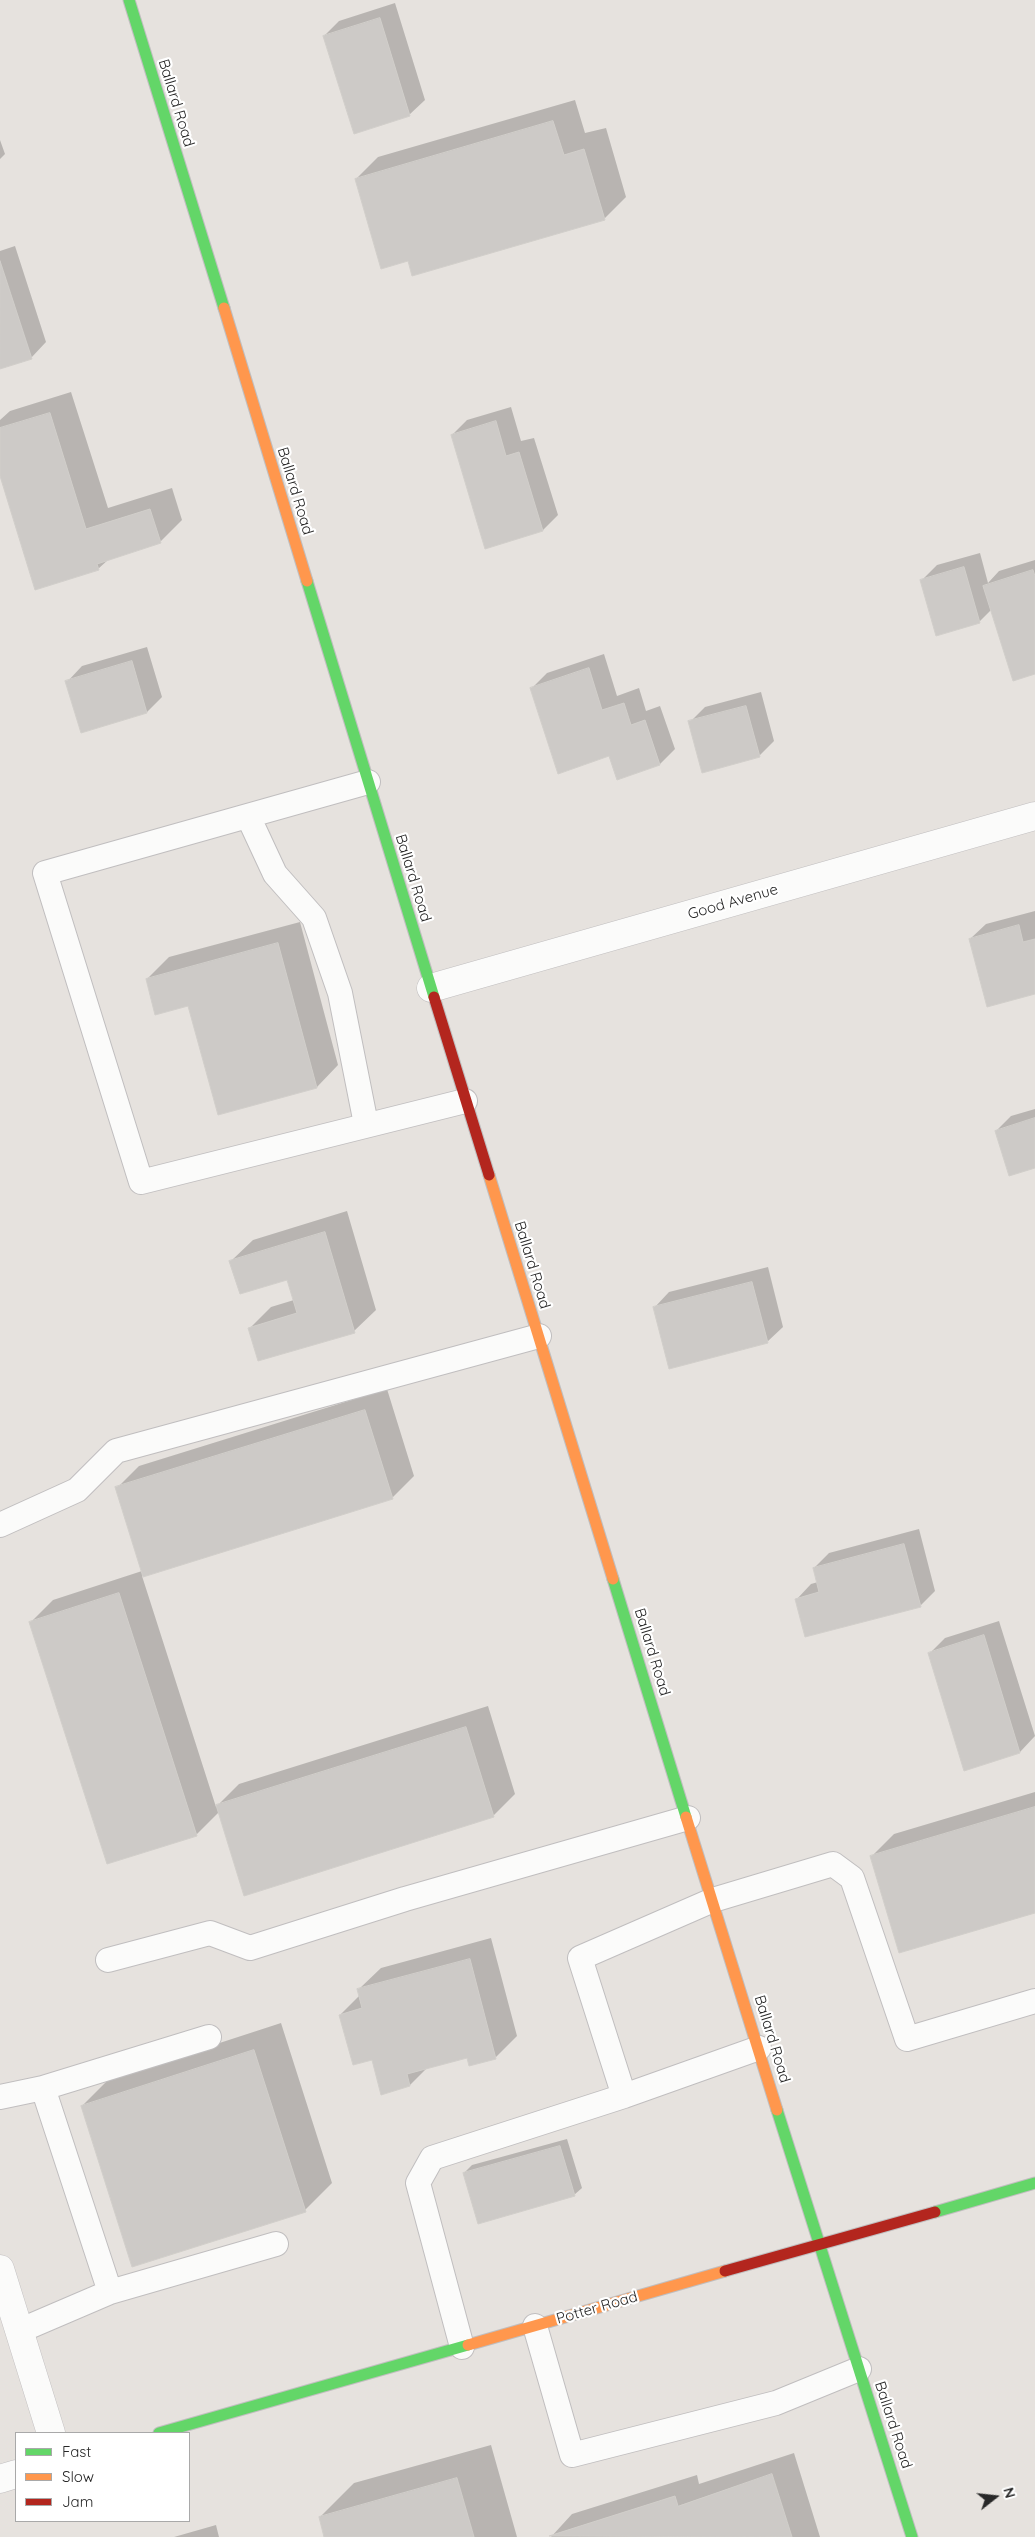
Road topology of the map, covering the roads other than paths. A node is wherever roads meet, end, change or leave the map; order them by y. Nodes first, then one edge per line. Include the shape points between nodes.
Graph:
1 (129, 0) edge
2 (368, 782) junction
3 (248, 816) junction
4 (1035, 816) edge
5 (431, 988) junction
6 (465, 1101) junction
7 (366, 1124) junction
8 (539, 1336) junction
9 (0, 1525) edge
10 (688, 1818) junction
11 (713, 1900) junction
12 (108, 1960) dead end
13 (1035, 2001) edge
14 (209, 2037) dead end
15 (759, 2048) junction
16 (43, 2088) junction
17 (624, 2096) junction
18 (0, 2097) edge
19 (1035, 2183) edge
20 (276, 2244) dead end
21 (820, 2245) junction
22 (0, 2269) edge
23 (110, 2292) junction
24 (535, 2326) junction
25 (19, 2331) junction
26 (462, 2347) junction
27 (859, 2369) junction
28 (52, 2432) edge
29 (163, 2432) edge
30 (15, 2474) edge
31 (0, 2479) edge
32 (912, 2537) edge

1 - 2 street, Ballard Road
2 - 3 lane
2 - 5 street, Ballard Road
3 - 7 lane via 275,874 314,918 340,993
3 - 7 lane via 45,873 141,1182
4 - 5 street, Good Avenue
5 - 6 street, Ballard Road
6 - 7 lane
6 - 8 street, Ballard Road
8 - 9 lane via 116,1451 77,1490
8 - 10 street, Ballard Road
10 - 11 street, Ballard Road
10 - 12 lane via 250,1948 210,1933
11 - 13 lane via 832,1864 852,1878 907,2039
11 - 15 street, Ballard Road
11 - 17 lane via 580,1958
14 - 16 lane
15 - 17 lane
15 - 21 street, Ballard Road
16 - 18 lane
16 - 23 lane
17 - 26 lane via 432,2158 418,2183
19 - 21 street, Potter Road
20 - 23 lane
21 - 24 street, Potter Road
21 - 27 street, Ballard Road
22 - 25 street
23 - 25 lane
24 - 26 street, Potter Road
24 - 27 lane via 572,2455 776,2403
25 - 28 street
26 - 29 street, Potter Road
27 - 32 street, Ballard Road
30 - 31 street

